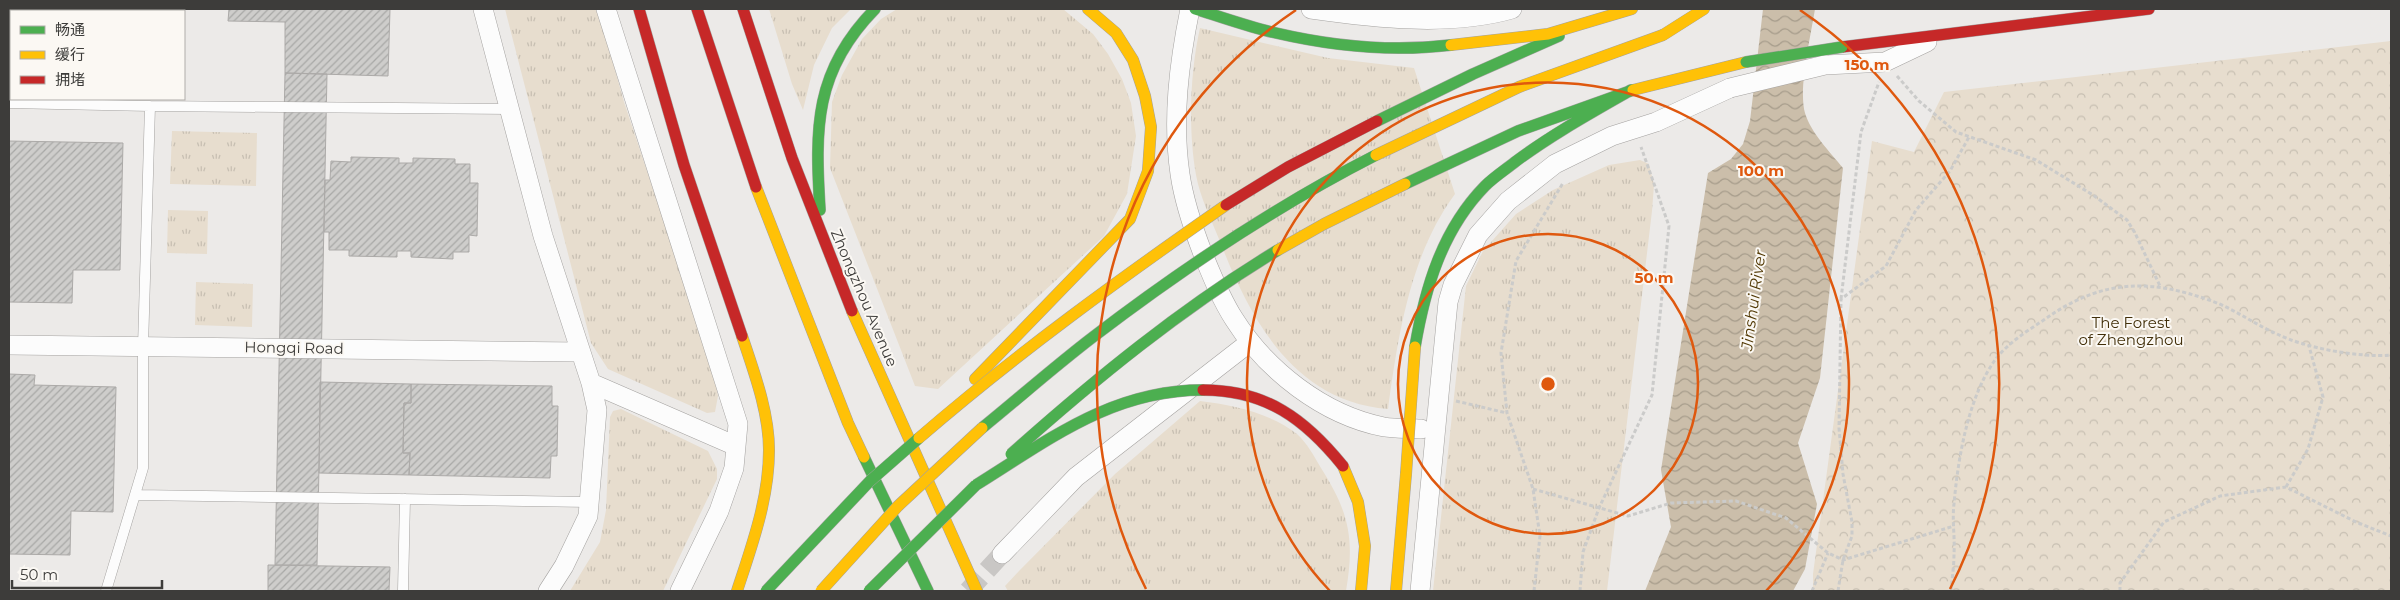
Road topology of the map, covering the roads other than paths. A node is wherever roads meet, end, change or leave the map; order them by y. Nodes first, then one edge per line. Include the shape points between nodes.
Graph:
1 (484, 9) edge
2 (606, 9) edge
3 (639, 9) edge
4 (696, 9) edge
5 (743, 9) edge
6 (875, 9) edge
7 (1088, 9) edge
8 (1190, 9) edge
9 (1195, 9) edge
10 (1311, 9) edge
11 (1512, 9) edge
12 (1633, 9) edge
13 (1704, 9) edge
14 (2149, 9) edge
15 (1942, 35) junction
16 (1632, 90) junction
17 (9, 103) edge
18 (150, 106) junction
19 (510, 109) junction
20 (822, 236) junction
21 (1250, 342) junction
22 (9, 345) edge
23 (143, 346) junction
24 (579, 352) junction
25 (591, 383) junction
26 (1435, 430) junction
27 (919, 438) junction
28 (736, 446) junction
29 (976, 486) junction
30 (136, 495) junction
31 (405, 499) junction
32 (589, 502) junction
33 (1002, 554) tunnel mouth
34 (106, 591) edge
35 (403, 591) edge
36 (548, 591) edge
37 (680, 591) edge
38 (737, 591) edge
39 (766, 591) edge
40 (821, 591) edge
41 (869, 591) edge
42 (928, 591) edge
43 (977, 591) edge
44 (1361, 591) edge
45 (1396, 591) edge
46 (1420, 591) edge

1 - 19 street
2 - 28 street via 738,424
3 - 38 main road via 684,165 754,373 765,417 769,450 764,498
4 - 42 main road via 766,216 837,396
5 - 20 main road, Zhongzhou Avenue
6 - 20 main road via 850,34 828,75 818,124
7 - 27 main road, bridge via 1116,33 1133,60 1145,96 1151,127 1148,171 1130,219
8 - 21 street via 1178,82 1178,144 1184,196 1215,282 1233,318
9 - 12 main road via 1275,33 1326,43 1419,49 1548,34
10 - 11 street via 1391,19 1452,17
12 - 27 main road, bridge via 1569,32 1464,78 1288,167 1144,262 980,385
13 - 40 main road, bridge via 1663,35 1520,87 1421,132 1336,175 1221,244 1092,337 970,438 898,506
14 - 15 main road
15 - 16 main road, bridge via 1746,62
15 - 26 street, bridge via 1885,62 1825,65 1730,88 1656,122 1612,136 1555,164 1508,201 1478,235 1453,285 1448,302
16 - 29 main road, bridge via 1517,131 1298,238 1193,304 1132,349
16 - 45 main road, bridge via 1540,142 1486,186 1455,224 1440,252 1420,314 1415,347
17 - 18 lane
18 - 19 lane
18 - 23 lane
19 - 24 street via 543,236
20 - 43 main road, Zhongzhou Avenue via 894,410
21 - 26 street via 1274,368 1305,392 1340,412 1385,427
21 - 33 street via 1076,476
22 - 23 street, Hongqi Road
23 - 24 street, Hongqi Road
23 - 30 lane via 143,468
24 - 25 street
25 - 28 street
25 - 32 street via 596,410
26 - 46 street
27 - 39 main road, bridge via 870,481
28 - 37 street via 734,468 720,511
29 - 41 main road, bridge
29 - 44 main road, bridge via 1086,417 1132,400 1171,391 1223,390 1262,399 1289,412 1321,439 1343,466 1358,502 1365,546
30 - 31 lane
30 - 34 lane
31 - 32 lane
31 - 35 lane
32 - 36 street via 588,516 576,543

